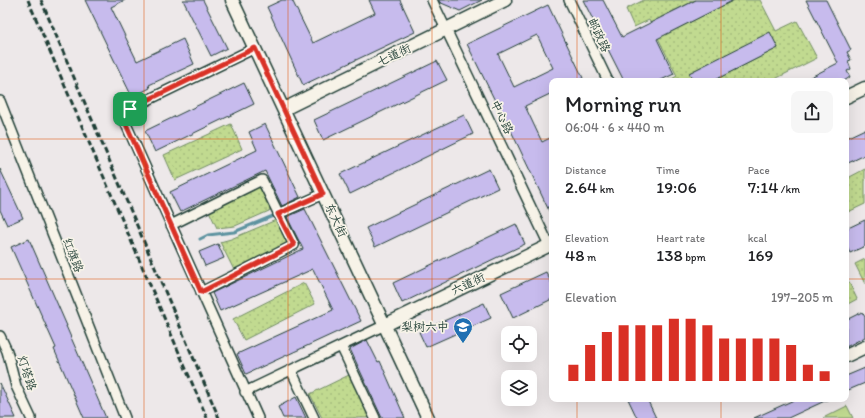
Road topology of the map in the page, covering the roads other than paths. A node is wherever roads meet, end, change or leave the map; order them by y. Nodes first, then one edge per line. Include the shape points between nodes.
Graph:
1 (232, 0) edge
2 (432, 0) edge
3 (505, 0) edge
4 (569, 0) edge
5 (446, 29) junction
6 (255, 48) junction
7 (607, 78) edge
8 (865, 88) edge
9 (849, 96) edge
10 (0, 101) edge
11 (284, 110) junction
12 (323, 194) junction
13 (278, 214) junction
14 (171, 225) junction
15 (549, 240) edge
16 (549, 245) edge
17 (201, 292) junction
18 (385, 325) junction
19 (0, 336) edge
20 (341, 346) junction
21 (865, 347) edge
22 (849, 355) edge
23 (291, 370) junction
24 (245, 392) junction
25 (31, 418) edge
26 (125, 418) edge
27 (258, 418) edge
28 (314, 418) edge
29 (375, 418) edge
30 (428, 418) edge

1 - 6 street, 东大街
2 - 5 street, 中心路
3 - 5 street, 七道街
4 - 7 street, 邮政路
5 - 11 street, 七道街
5 - 15 street, 中心路
6 - 11 street, 东大街
6 - 14 street via 121,113
8 - 9 street
10 - 26 street, 红旗路
11 - 12 street, 东大街
12 - 13 street
12 - 18 street, 东大街
13 - 14 street via 262,180
13 - 17 street via 294,245
14 - 17 street
16 - 18 street, 六道街
17 - 24 street
18 - 20 street
18 - 30 street, 东大街
19 - 25 street, 灯塔路 via 7,351 16,386
20 - 23 street
20 - 29 street
21 - 22 street
23 - 24 street
23 - 28 street
24 - 27 street

